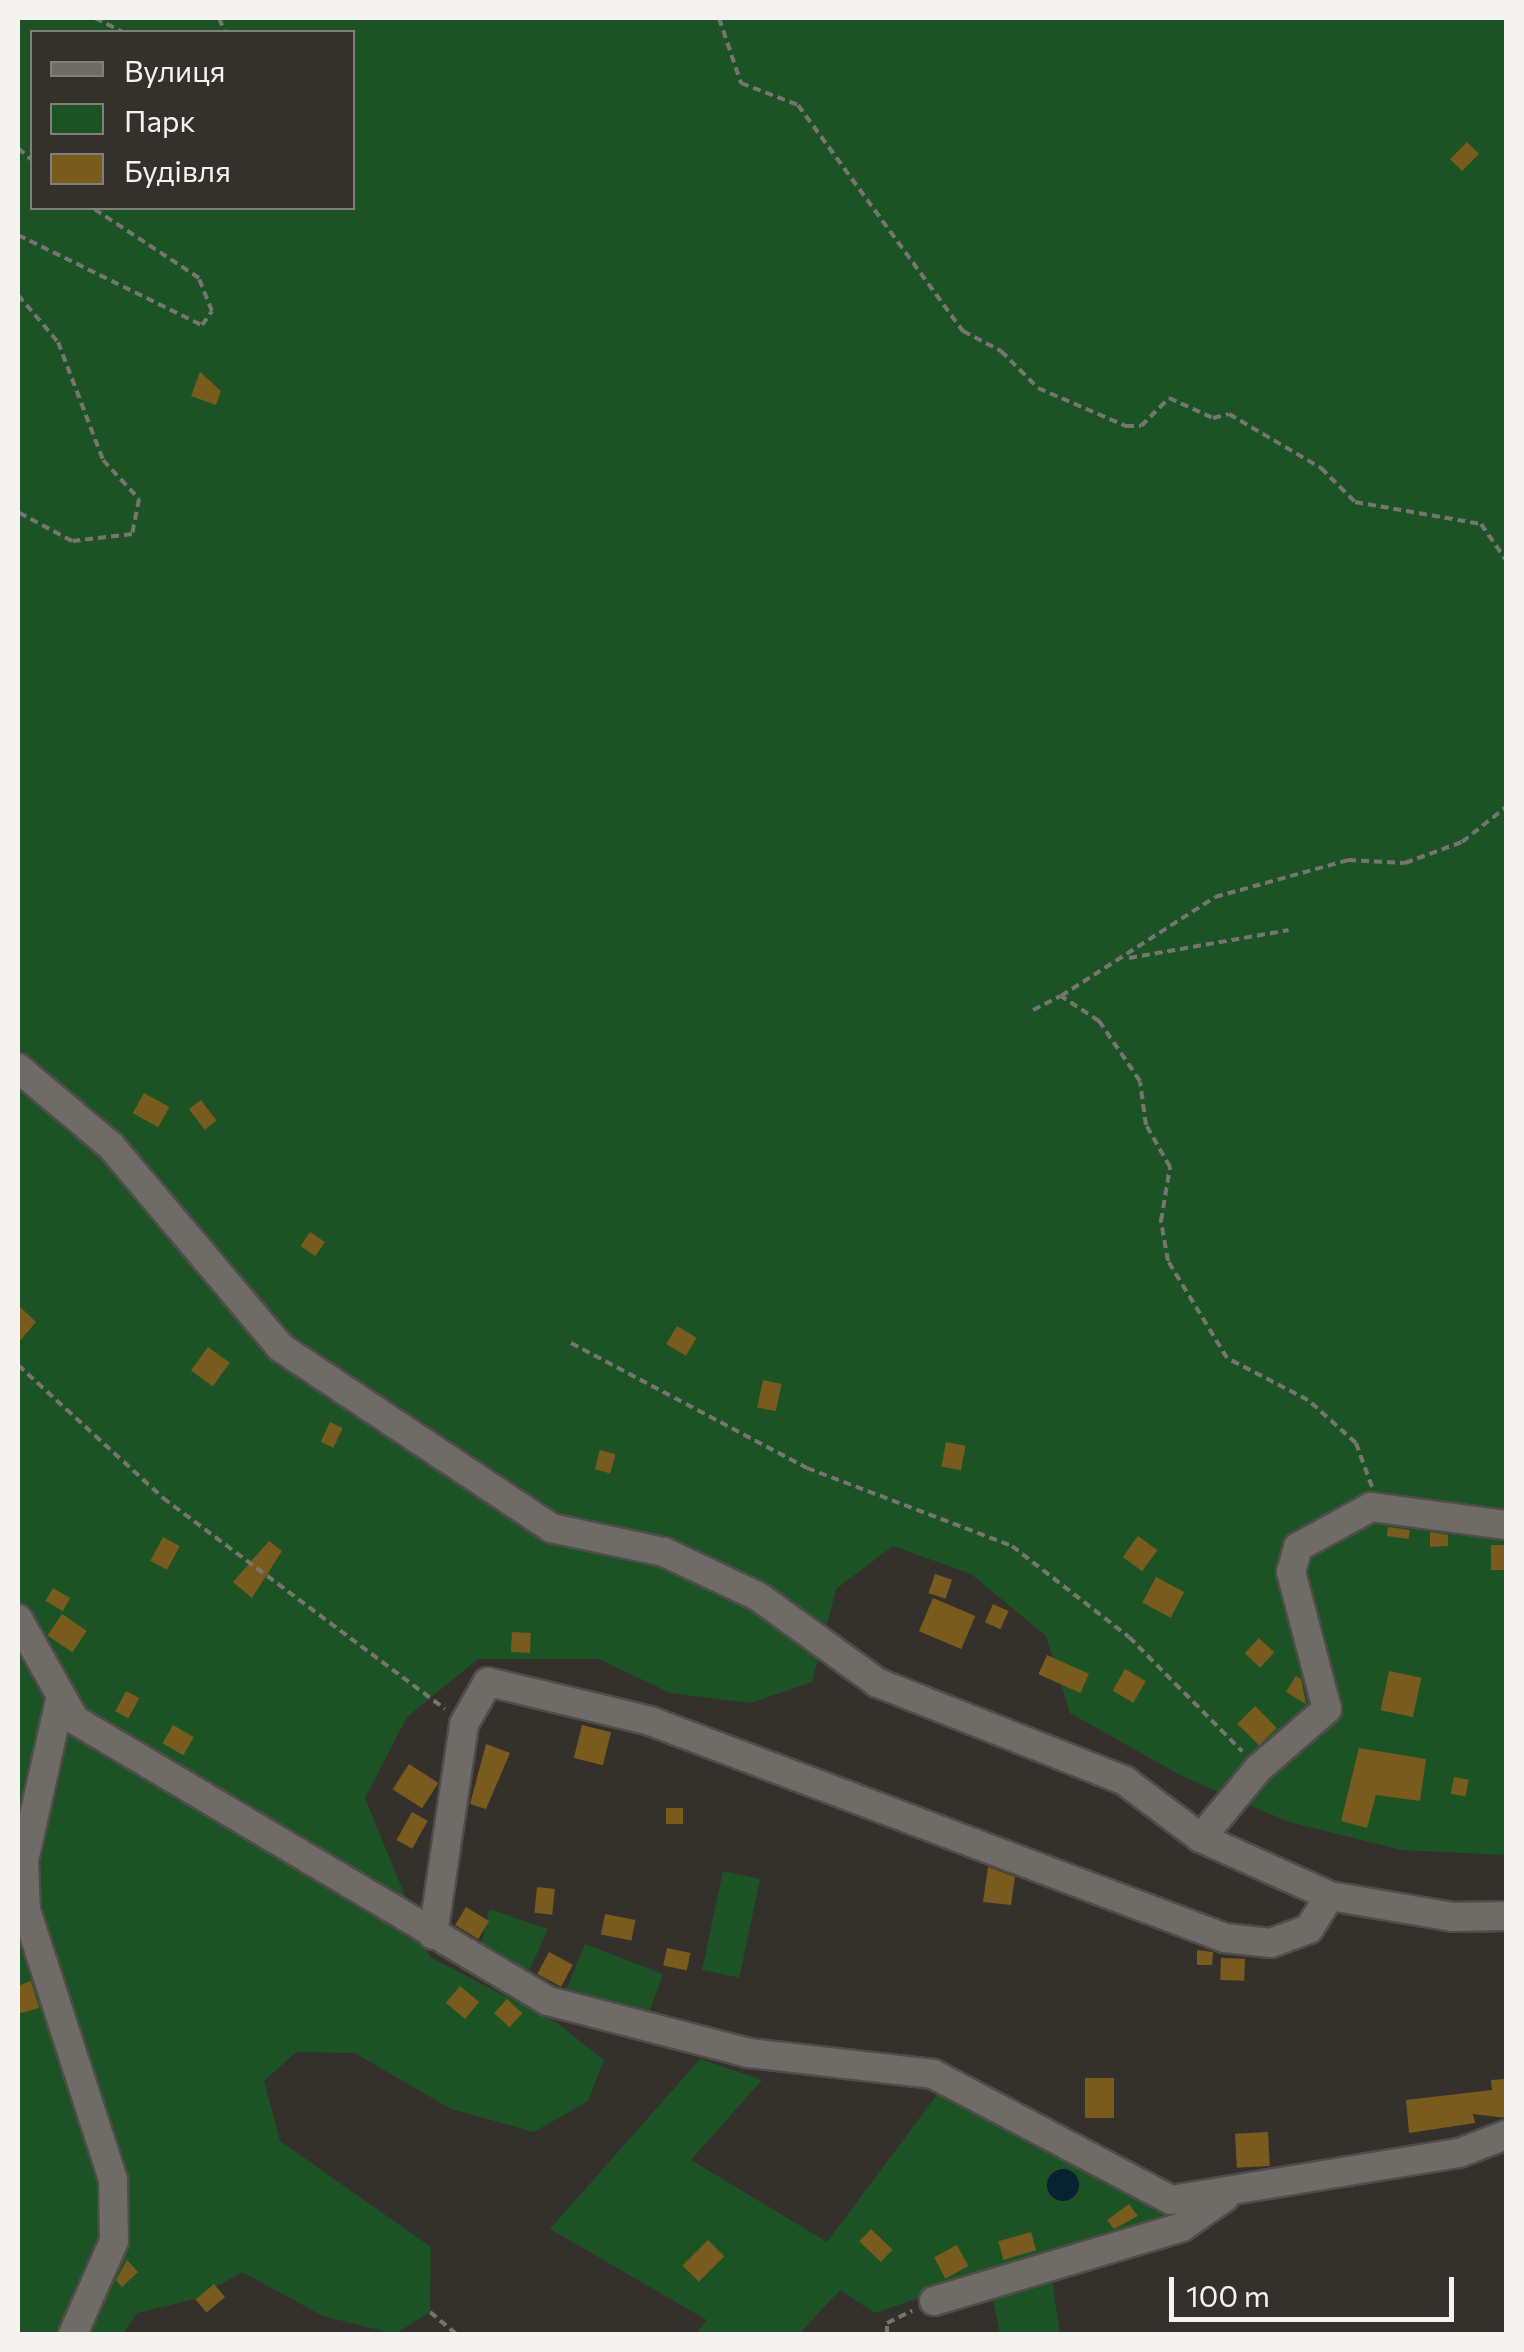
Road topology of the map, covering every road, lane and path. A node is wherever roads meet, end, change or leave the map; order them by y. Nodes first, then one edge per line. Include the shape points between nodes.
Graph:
1 (94, 18) edge
2 (719, 18) edge
3 (119, 30) edge
4 (97, 210) edge
5 (18, 236) edge
6 (18, 295) edge
7 (18, 512) edge
8 (1506, 560) edge
9 (1506, 806) edge
10 (1289, 930) dead end
11 (1124, 958) junction
12 (1061, 996) junction
13 (1033, 1010) dead end
14 (18, 1068) edge
15 (571, 1343) dead end
16 (18, 1365) edge
17 (1371, 1507) junction
18 (1506, 1525) edge
19 (18, 1620) edge
20 (59, 1704) junction
21 (464, 1724) junction
22 (1258, 1768) junction
23 (1201, 1838) junction
24 (1330, 1896) junction
25 (1506, 1916) edge
26 (433, 1934) junction
27 (1506, 2135) edge
28 (1230, 2194) junction
29 (934, 2301) joint
30 (430, 2312) dead end
31 (73, 2334) edge
32 (456, 2334) edge
33 (886, 2334) edge

1 - 3 path
2 - 8 path via 741,83 798,105 963,331 1002,351 1038,388 1126,426 1142,426 1169,398 1214,418 1229,414 1321,468 1355,502 1481,524
4 - 5 path via 199,278 212,311 202,325
6 - 7 path via 58,342 103,460 139,499 132,534 72,541
9 - 11 path via 1462,842 1404,862 1348,860 1215,897
10 - 11 path
11 - 12 path
12 - 13 path
12 - 17 path via 1098,1021 1140,1081 1146,1125 1170,1166 1161,1221 1168,1261 1198,1312 1226,1358 1308,1400 1356,1442 1372,1472
14 - 23 street via 111,1146 280,1347 550,1528 664,1552 759,1597 878,1683 1124,1781
15 - 22 path via 806,1468 1012,1546 1129,1637
16 - 21 path via 163,1498
17 - 18 street
17 - 22 street via 1290,1557 1327,1709
19 - 20 street
20 - 26 street
20 - 31 street via 24,1861 26,1910 113,2180 114,2241
21 - 24 street via 488,1682 650,1721 1225,1938 1272,1943 1309,1929
21 - 26 street
22 - 23 street
23 - 24 street
24 - 25 street via 1454,1917
26 - 28 street via 548,2001 750,2053 933,2074 1171,2200
27 - 28 street via 1459,2153
28 - 29 street via 1182,2226
29 - 33 path via 886,2322
30 - 32 path

